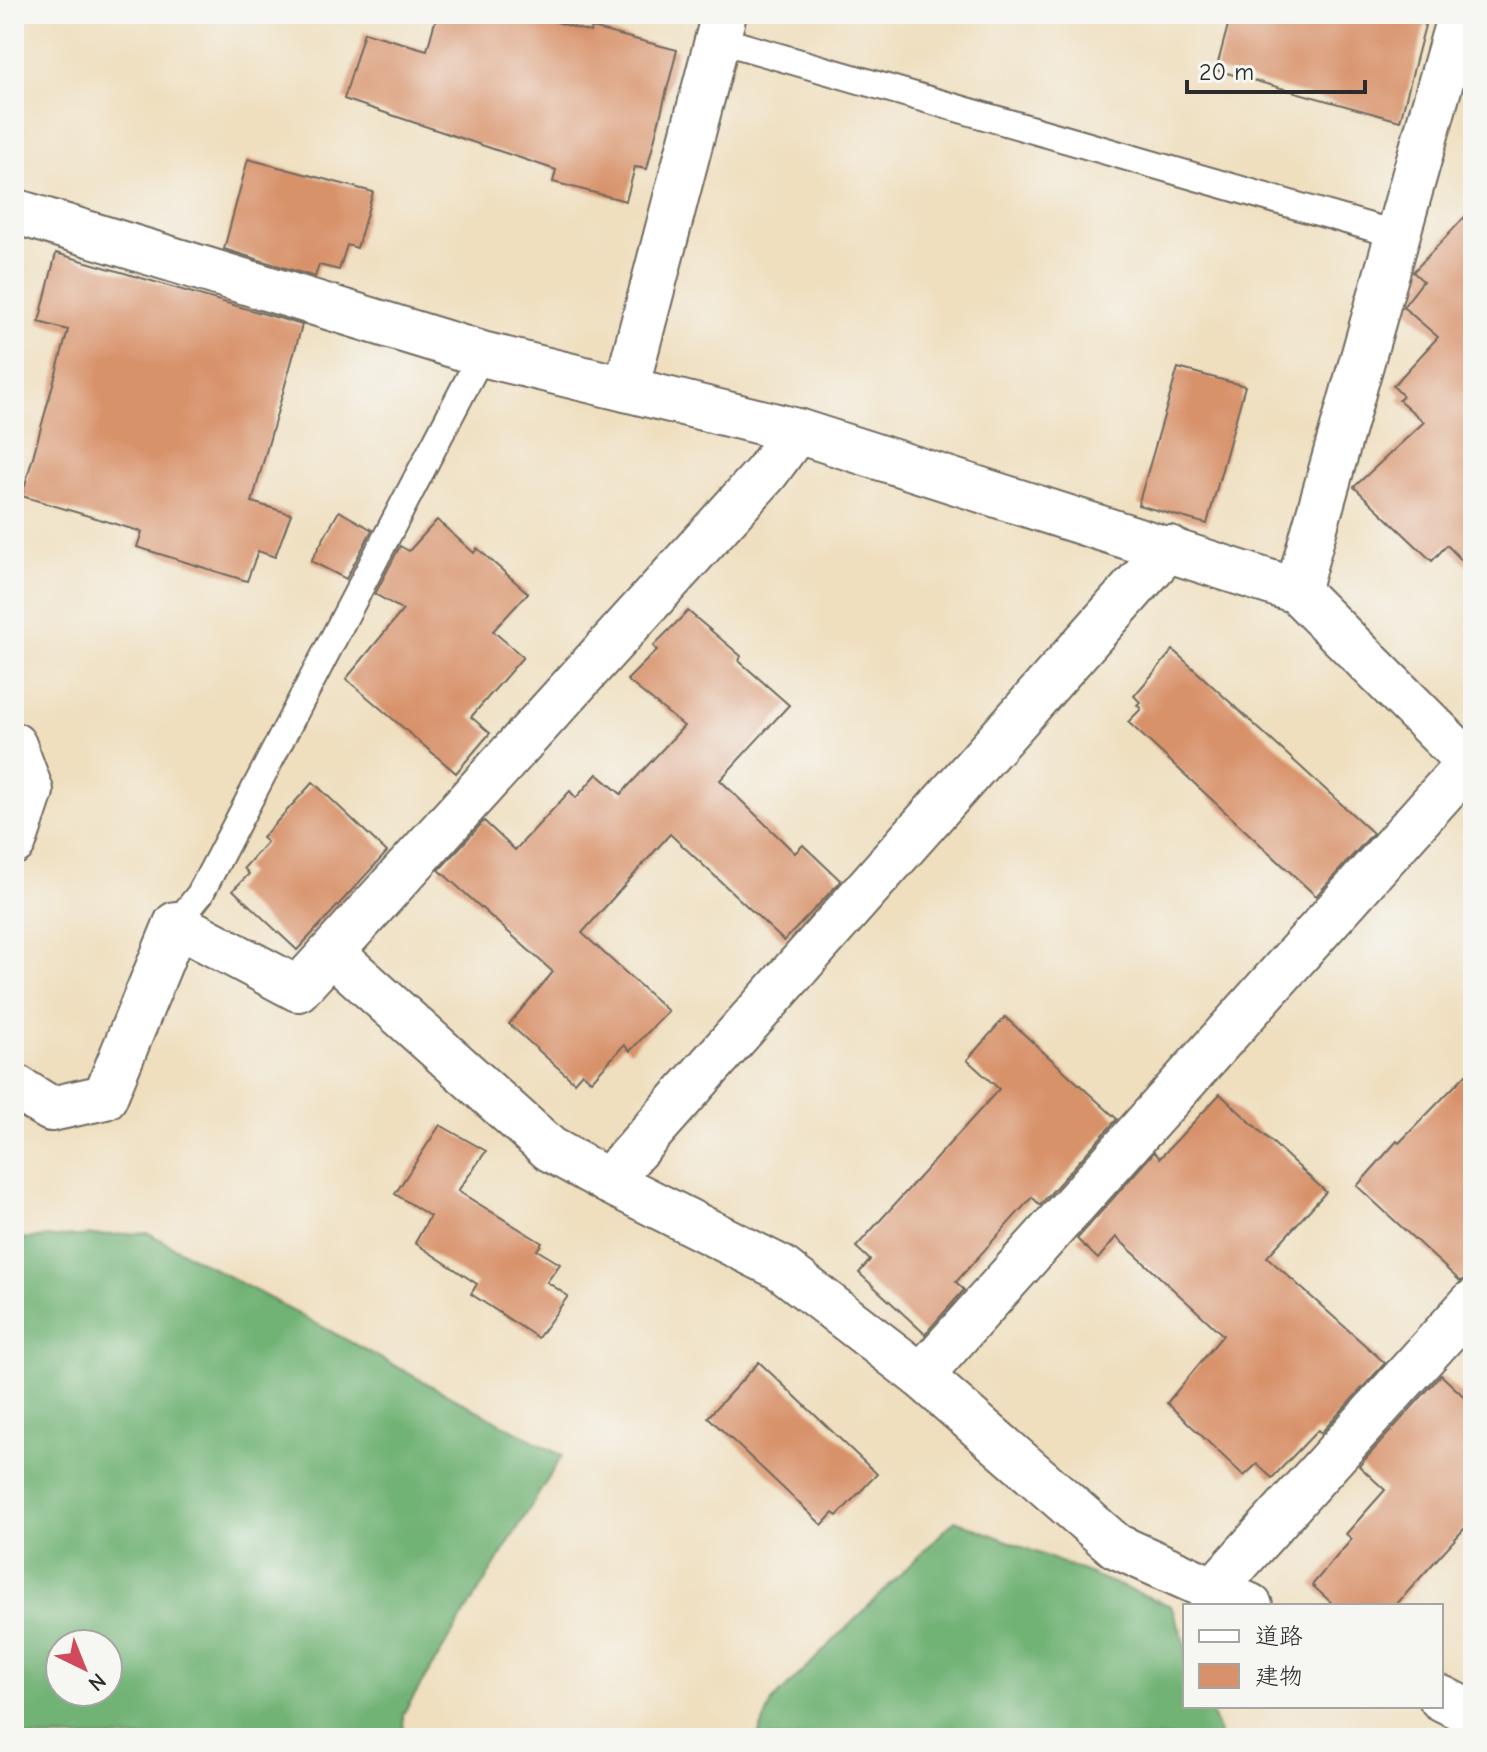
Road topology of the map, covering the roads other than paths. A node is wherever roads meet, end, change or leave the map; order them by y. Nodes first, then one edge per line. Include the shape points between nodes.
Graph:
1 (1460, 14) edge
2 (720, 26) edge
3 (14, 211) edge
4 (1398, 235) junction
5 (482, 354) junction
6 (626, 389) junction
7 (797, 431) junction
8 (1169, 548) junction
9 (1297, 591) junction
10 (14, 745) edge
11 (1471, 763) edge
12 (14, 842) edge
13 (176, 924) junction
14 (332, 953) junction
15 (14, 1086) edge
16 (608, 1181) junction
17 (1473, 1302) edge
18 (921, 1376) junction
19 (1232, 1597) edge
20 (1443, 1699) edge
21 (1473, 1714) edge

1 - 4 street
2 - 4 lane
2 - 6 street
3 - 5 street
4 - 9 street
5 - 6 street
5 - 13 lane via 200,894
6 - 7 street
7 - 8 street
7 - 14 street via 766,473
8 - 9 street
8 - 16 street
9 - 11 street
10 - 12 street via 31,791
11 - 18 street
13 - 14 street via 298,989
13 - 15 street via 105,1097 51,1109
14 - 16 street via 550,1149
16 - 18 street via 781,1268
17 - 19 street
18 - 19 street via 1116,1546
20 - 21 street

